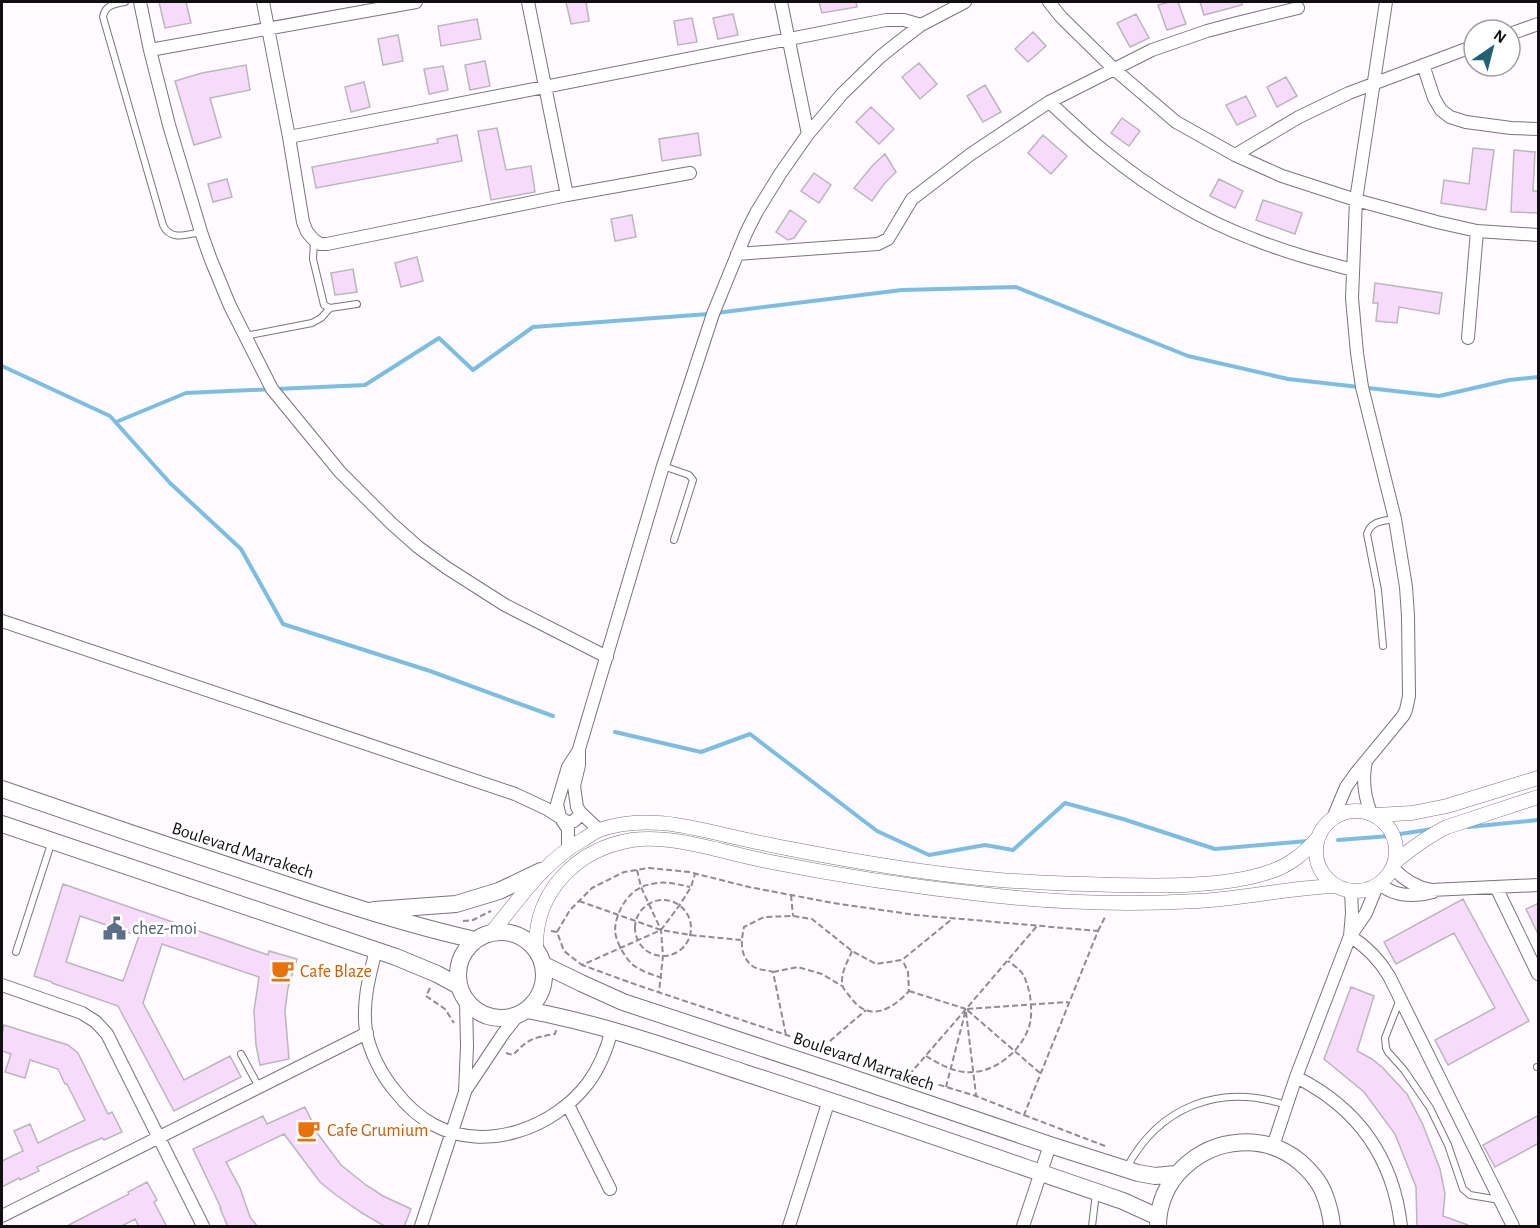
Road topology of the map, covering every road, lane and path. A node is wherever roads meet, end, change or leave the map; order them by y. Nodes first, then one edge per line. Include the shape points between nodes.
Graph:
1 (125, 2) edge
2 (140, 2) edge
3 (262, 2) edge
4 (416, 2) edge
5 (528, 2) edge
6 (781, 2) edge
7 (965, 2) edge
8 (1049, 2) edge
9 (1386, 2) edge
10 (1298, 8) dead end
11 (1539, 24) edge
12 (921, 25) junction
13 (267, 28) junction
14 (1522, 30) edge
15 (788, 40) junction
16 (150, 50) junction
17 (1462, 50) edge
18 (1423, 64) junction
19 (1113, 69) junction
20 (1374, 83) junction
21 (546, 87) junction
22 (1050, 102) junction
23 (1539, 129) edge
24 (808, 134) junction
25 (289, 137) junction
26 (1235, 155) junction
27 (690, 173) dead end
28 (567, 195) junction
29 (1356, 200) junction
30 (1477, 231) junction
31 (201, 232) junction
32 (1539, 235) edge
33 (314, 240) junction
34 (737, 254) junction
35 (1353, 270) junction
36 (357, 304) dead end
37 (330, 308) junction
38 (244, 336) junction
39 (1468, 338) dead end
40 (663, 466) junction
41 (1395, 519) junction
42 (674, 540) dead end
43 (2, 621) edge
44 (1383, 646) dead end
45 (607, 657) junction
46 (579, 749) junction
47 (1366, 760) junction
48 (1539, 778) edge
49 (2, 789) edge
50 (515, 794) junction
51 (1539, 797) edge
52 (557, 800) junction
53 (579, 809) junction
54 (1373, 814) junction
55 (560, 817) junction
56 (1333, 818) junction
57 (2, 824) edge
58 (599, 830) junction
59 (1317, 839) junction
60 (52, 841) junction
61 (568, 849) junction
62 (1394, 865) junction
63 (637, 870) junction
64 (541, 872) junction
65 (695, 874) junction
66 (1378, 885) junction
67 (1539, 885) edge
68 (642, 887) junction
69 (691, 887) junction
70 (1496, 887) junction
71 (1344, 888) junction
72 (1440, 890) junction
73 (791, 895) junction
74 (579, 901) junction
75 (649, 904) junction
76 (679, 906) junction
77 (366, 911) junction
78 (508, 912) junction
79 (618, 915) junction
80 (793, 916) junction
81 (954, 918) junction
82 (463, 921) dead end
83 (636, 922) junction
84 (1038, 926) junction
85 (536, 929) junction
86 (661, 930) junction
87 (492, 932) junction
88 (557, 932) junction
89 (690, 936) junction
90 (1350, 936) junction
91 (476, 940) junction
92 (638, 940) junction
93 (741, 940) junction
94 (536, 948) junction
95 (620, 949) junction
96 (376, 950) junction
97 (852, 951) junction
98 (16, 952) dead end
99 (663, 956) junction
100 (902, 960) junction
101 (1008, 961) junction
102 (544, 965) junction
103 (773, 972) junction
104 (579, 973) junction
105 (437, 974) junction
106 (1539, 974) edge
107 (662, 978) junction
108 (2, 985) edge
109 (459, 986) junction
110 (842, 986) junction
111 (909, 991) junction
112 (659, 992) junction
113 (1400, 998) junction
114 (466, 1001) junction
115 (1069, 1002) junction
116 (1031, 1004) junction
117 (966, 1009) junction
118 (866, 1010) junction
119 (523, 1012) junction
120 (561, 1016) junction
121 (612, 1029) junction
122 (367, 1033) junction
123 (786, 1035) junction
124 (467, 1042) junction
125 (823, 1047) junction
126 (493, 1048) junction
127 (1014, 1051) junction
128 (241, 1054) dead end
129 (926, 1056) junction
130 (951, 1070) junction
131 (973, 1072) junction
132 (1040, 1073) junction
133 (909, 1076) junction
134 (1296, 1077) junction
135 (259, 1087) junction
136 (946, 1087) junction
137 (465, 1092) junction
138 (976, 1096) junction
139 (829, 1100) junction
140 (567, 1105) junction
141 (1286, 1105) junction
142 (1024, 1114) junction
143 (451, 1132) junction
144 (159, 1137) junction
145 (1050, 1145) junction
146 (1273, 1146) junction
147 (1129, 1163) junction
148 (1041, 1173) junction
149 (1176, 1174) junction
150 (610, 1189) dead end
151 (1096, 1192) junction
152 (1500, 1200) junction
153 (2, 1216) edge
154 (1158, 1222) edge
155 (203, 1227) edge
156 (421, 1227) edge
157 (789, 1227) edge
158 (1023, 1227) edge
159 (1092, 1227) edge
160 (1332, 1227) edge
161 (1401, 1227) edge
162 (1513, 1227) edge

1 - 31 lane via 108,7 103,17 163,225 173,236
2 - 16 street
3 - 13 street
4 - 13 street
5 - 21 street
6 - 15 street
7 - 12 street
8 - 19 street
9 - 20 street
10 - 19 street via 1179,40
11 - 14 street
12 - 15 street via 886,20
12 - 24 street via 860,75
13 - 16 street
13 - 25 street
15 - 21 street
15 - 24 street
16 - 31 street
17 - 18 street
18 - 20 street
18 - 23 street via 1434,99 1450,117
19 - 22 street
19 - 26 street via 1176,122
20 - 26 street via 1299,117
20 - 29 street
21 - 25 street
21 - 28 street
22 - 34 street via 912,199 888,239 878,244
22 - 35 street via 1103,151 1198,214 1250,239
24 - 34 street via 768,193
25 - 33 street via 303,222
26 - 29 street via 1282,176
27 - 28 street
28 - 33 street via 327,244
29 - 30 street
29 - 35 street
30 - 32 street
30 - 39 street
31 - 38 street
33 - 37 lane via 313,259 322,302
34 - 40 street
35 - 41 street via 1356,353
36 - 37 lane
37 - 38 lane via 312,323
38 - 45 street via 284,405 340,472 391,523 477,588
40 - 42 lane via 693,480
40 - 45 street
41 - 44 lane via 1373,524 1367,534
41 - 47 street via 1408,606 1409,696 1403,716
43 - 50 street
45 - 46 street
46 - 52 street
46 - 53 street via 574,786
47 - 54 street via 1364,787
47 - 56 street via 1346,787
48 - 54 street via 1439,808
49 - 77 main road, Boulevard Marrakech
50 - 52 street
50 - 55 street
51 - 62 street via 1447,827
52 - 53 street
52 - 55 street
53 - 55 street via 579,816 571,822
53 - 58 street
54 - 56 street via 1355,810
54 - 62 street via 1394,835
55 - 61 street via 568,829
56 - 59 street
57 - 60 main road
58 - 59 street via 633,823 665,823 953,876 1135,885 1198,884 1260,875 1292,862
58 - 61 street
59 - 71 street via 1316,855 1321,870 1330,882
60 - 96 main road
60 - 98 lane
61 - 64 street
62 - 66 street
62 - 72 street via 1407,881
63 - 65 path via 649,867
63 - 68 path
63 - 74 path via 592,888
64 - 77 main road via 456,904
64 - 78 street
65 - 69 path
65 - 73 path
66 - 71 street via 1364,891
66 - 72 street via 1404,895
66 - 90 street
67 - 70 street
68 - 69 path via 665,881
68 - 75 path
68 - 79 path via 626,898
69 - 76 path
70 - 72 street
70 - 106 street
71 - 85 street via 1299,888 1199,901 1036,900 895,884 678,842 644,839 603,849 569,870 542,906
71 - 90 street via 1352,913
73 - 80 path
73 - 81 path
74 - 79 path
74 - 88 path
75 - 76 path via 669,901
75 - 83 path
75 - 86 path
76 - 86 path
76 - 89 path via 690,921
77 - 91 main road, Boulevard Marrakech
78 - 82 path via 498,907
78 - 87 street
79 - 83 path
79 - 95 path via 615,931
80 - 93 path via 765,917 754,922 744,927
80 - 97 path via 812,919
81 - 84 path
81 - 100 path
83 - 86 path
83 - 92 path
84 - 101 path
84 - 115 path via 1098,931
85 - 88 path
85 - 94 street
86 - 89 path
86 - 92 path
86 - 99 path
87 - 91 main road
87 - 94 main road via 521,936
88 - 104 path
89 - 93 path
89 - 99 path via 683,948
90 - 113 street via 1376,957
90 - 134 street
91 - 109 main road via 462,956
92 - 95 path
92 - 99 path via 649,953
93 - 103 path via 744,957 755,968
94 - 102 main road
95 - 104 path
95 - 107 path via 635,967
96 - 105 main road
96 - 122 street via 367,990
97 - 100 path via 876,964
97 - 110 path via 843,971
99 - 107 path
100 - 111 path via 908,972
101 - 116 path via 1021,972
101 - 117 path
102 - 104 main road, Boulevard Marrakech
102 - 119 main road via 540,994
103 - 110 path via 798,967 822,974
103 - 123 path
104 - 112 path
104 - 145 main road, Boulevard Marrakech via 623,1002
105 - 109 main road
105 - 124 path via 426,996 445,1009 454,1024 456,1038
107 - 112 path
108 - 144 street via 82,1013 96,1022 111,1042
109 - 114 main road
110 - 118 path
111 - 117 path
111 - 118 path via 899,1003 882,1011
112 - 123 path
113 - 152 street
113 - 152 lane via 1385,1038 1386,1048 1430,1108 1463,1189 1470,1195
114 - 119 main road via 474,1010 496,1018
114 - 124 street
115 - 116 path
115 - 132 path
116 - 117 path
116 - 127 path via 1025,1036
117 - 127 path
117 - 129 path
117 - 130 path
117 - 131 path
118 - 125 path
119 - 120 main road
119 - 126 street
120 - 121 main road
120 - 126 path via 555,1034 534,1038 513,1055
121 - 139 main road
121 - 140 street via 596,1071
122 - 135 street
122 - 143 street via 390,1085 417,1114
123 - 125 path
124 - 137 street
125 - 133 path
126 - 137 street
127 - 131 path via 997,1065
127 - 132 path
128 - 135 lane
129 - 130 path
129 - 133 path
130 - 131 path
130 - 136 path
131 - 138 path
132 - 142 path
133 - 136 path
134 - 141 street
134 - 161 street via 1340,1105 1374,1144 1395,1192
135 - 144 street
136 - 138 path
137 - 143 street
138 - 142 path
139 - 148 main road
139 - 157 street
140 - 143 street via 542,1122 513,1133 483,1137
140 - 150 street
141 - 146 street
141 - 147 lane via 1243,1096 1200,1102 1161,1123
142 - 147 path
143 - 156 street
144 - 153 street
144 - 155 street
145 - 147 main road, Boulevard Marrakech
145 - 148 street
146 - 149 main road via 1252,1142 1220,1145 1192,1159
146 - 160 main road via 1310,1170 1330,1209
147 - 149 main road, Boulevard Marrakech via 1138,1173
148 - 151 main road
148 - 158 street
149 - 154 main road via 1161,1202
151 - 154 main road via 1133,1205
151 - 159 lane
152 - 162 street

